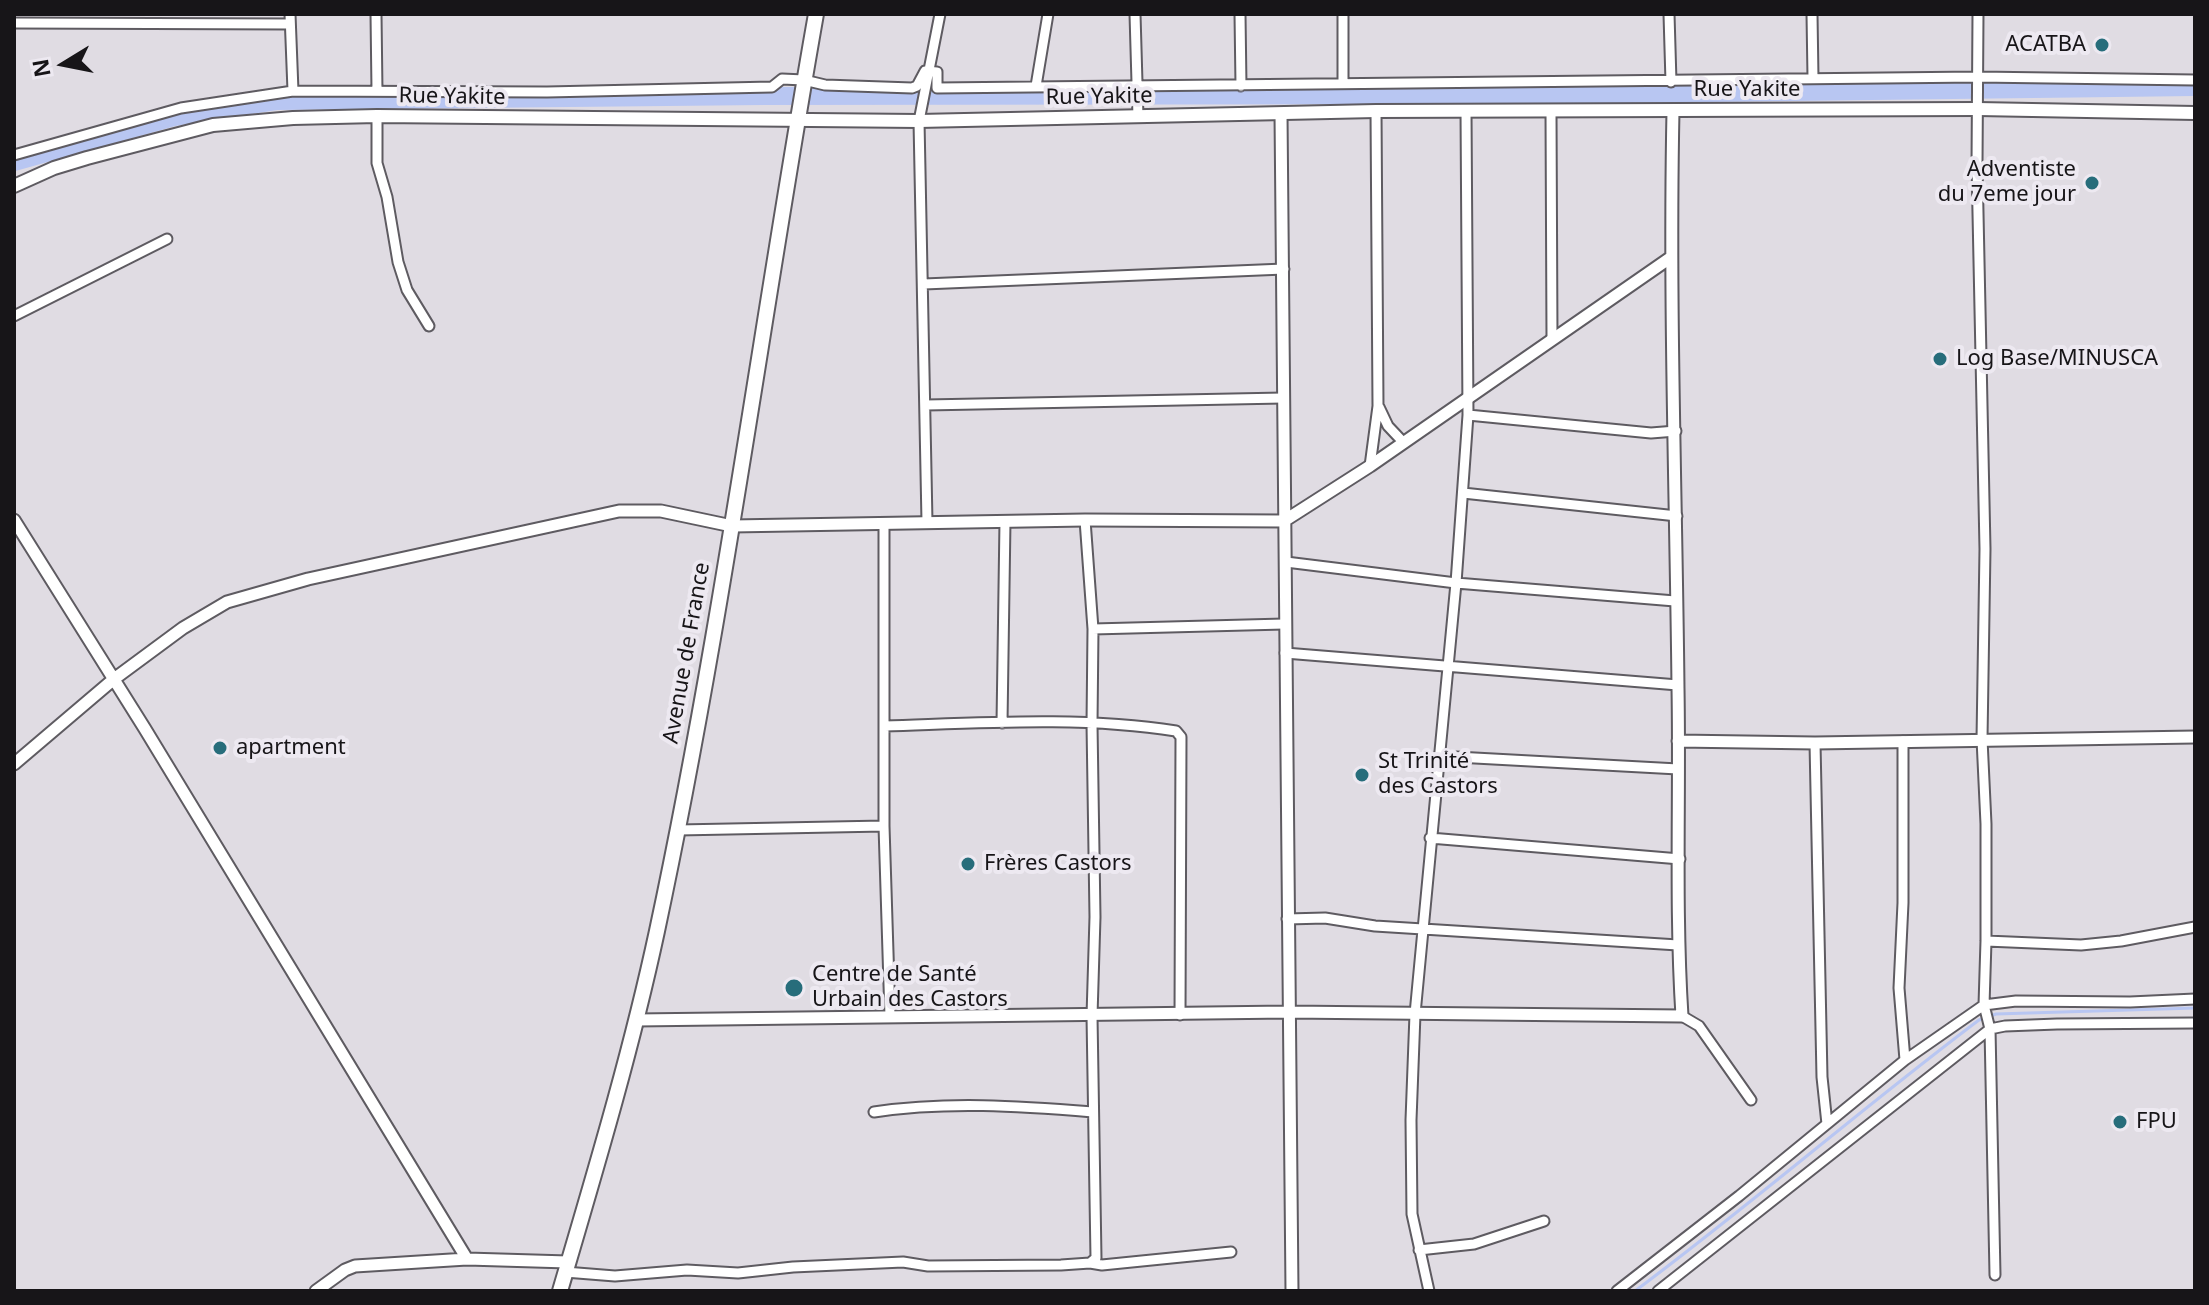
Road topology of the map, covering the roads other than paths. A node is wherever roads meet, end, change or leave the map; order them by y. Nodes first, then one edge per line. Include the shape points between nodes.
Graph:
1 (376, 14) edge
2 (816, 14) edge
3 (940, 14) edge
4 (1048, 14) edge
5 (1135, 14) edge
6 (1240, 14) edge
7 (1343, 14) edge
8 (1669, 14) edge
9 (1812, 14) edge
10 (1978, 14) edge
11 (290, 19) edge
12 (14, 23) edge
13 (930, 70) junction
14 (1978, 77) junction
15 (1813, 78) junction
16 (2195, 80) edge
17 (1671, 82) junction
18 (803, 83) junction
19 (1343, 83) junction
20 (1036, 86) junction
21 (1137, 86) junction
22 (1241, 86) junction
23 (293, 91) junction
24 (377, 91) junction
25 (1978, 109) junction
26 (1376, 111) junction
27 (1466, 111) junction
28 (1673, 111) junction
29 (1551, 112) junction
30 (2195, 113) edge
31 (798, 114) junction
32 (1281, 114) junction
33 (377, 116) junction
34 (1138, 117) junction
35 (920, 118) junction
36 (15, 151) edge
37 (14, 186) edge
38 (167, 239) dead end
39 (1670, 258) junction
40 (1284, 269) junction
41 (924, 284) junction
42 (14, 316) edge
43 (429, 326) dead end
44 (1552, 338) junction
45 (1283, 398) junction
46 (1468, 398) junction
47 (926, 405) junction
48 (1378, 406) junction
49 (1468, 415) junction
50 (1676, 431) junction
51 (1404, 443) junction
52 (1370, 466) junction
53 (1463, 493) junction
54 (1677, 516) junction
55 (14, 520) edge
56 (1085, 520) junction
57 (1005, 521) junction
58 (1284, 521) junction
59 (927, 522) junction
60 (884, 524) junction
61 (732, 526) junction
62 (1286, 562) junction
63 (1456, 583) junction
64 (1675, 601) junction
65 (1284, 624) junction
66 (1093, 629) junction
67 (1285, 653) junction
68 (1449, 667) junction
69 (114, 679) junction
70 (1678, 685) junction
71 (1002, 723) junction
72 (1092, 724) junction
73 (885, 726) junction
74 (2195, 737) edge
75 (1982, 739) junction
76 (1678, 741) junction
77 (1903, 741) junction
78 (1815, 743) junction
79 (1438, 756) junction
80 (14, 764) edge
81 (1678, 769) junction
82 (884, 826) junction
83 (678, 830) junction
84 (1430, 838) junction
85 (1680, 859) junction
86 (1287, 919) junction
87 (2195, 927) edge
88 (1425, 929) junction
89 (1986, 941) junction
90 (1678, 945) junction
91 (2195, 999) edge
92 (1984, 1005) junction
93 (1288, 1012) junction
94 (1415, 1014) junction
95 (1180, 1015) junction
96 (890, 1016) junction
97 (1092, 1016) junction
98 (1682, 1016) junction
99 (636, 1020) junction
100 (2195, 1023) edge
101 (1990, 1029) junction
102 (1905, 1060) junction
103 (1751, 1100) dead end
104 (874, 1112) dead end
105 (1093, 1112) junction
106 (1827, 1124) junction
107 (1544, 1221) dead end
108 (1419, 1250) junction
109 (1231, 1252) dead end
110 (467, 1259) junction
111 (1090, 1263) junction
112 (567, 1267) junction
113 (1995, 1275) dead end
114 (1675, 1280) junction
115 (316, 1291) edge
116 (560, 1291) edge
117 (1292, 1291) edge
118 (1429, 1291) edge
119 (1617, 1291) edge
120 (1658, 1291) edge
121 (1679, 1291) edge

1 - 24 street
2 - 18 main road, Avenue de France
3 - 13 street
4 - 20 street
5 - 21 street
6 - 22 street
7 - 19 street
8 - 17 street
9 - 15 street
10 - 14 street
11 - 12 street
11 - 23 street
13 - 18 street via 912,88
13 - 20 street via 937,72 937,88
13 - 35 street
14 - 15 street
14 - 16 street
14 - 25 street
15 - 17 street
17 - 19 street
18 - 24 street via 782,79 772,87
18 - 31 main road, Avenue de France
19 - 22 street
20 - 21 street
21 - 22 street
21 - 34 street
23 - 24 street
23 - 36 street via 181,108
25 - 28 main road, Rue Yakite
25 - 30 main road, Rue Yakite
25 - 75 street via 1985,549
26 - 27 main road, Rue Yakite
26 - 32 main road, Rue Yakite
26 - 48 street
27 - 29 main road, Rue Yakite
27 - 46 street
28 - 29 main road, Rue Yakite
28 - 39 street
29 - 44 street
31 - 33 main road, Rue Yakite
31 - 35 main road, Rue Yakite
31 - 61 main road, Avenue de France
32 - 34 main road, Rue Yakite
32 - 40 street
33 - 37 main road, Rue Yakite via 213,125 65,164
33 - 43 street via 377,163 398,262 407,290
34 - 35 main road, Rue Yakite
35 - 41 street
38 - 42 street
39 - 44 street
39 - 50 street
40 - 41 street
40 - 45 street
41 - 47 street
44 - 46 street
45 - 47 street
45 - 58 street
46 - 49 street
46 - 51 street
47 - 59 street
48 - 51 street
48 - 52 street
49 - 50 street
49 - 53 street
50 - 54 street
51 - 52 street
52 - 58 street
53 - 54 street
53 - 63 street
54 - 64 street
55 - 69 street
56 - 57 street
56 - 58 street
56 - 66 street
57 - 59 street
57 - 71 street
58 - 62 street
59 - 60 street
60 - 61 street
60 - 73 street
61 - 69 street via 661,511 619,511 278,586 227,602
61 - 83 main road, Avenue de France
62 - 63 street
62 - 65 street
63 - 64 street
63 - 68 street
64 - 70 street
65 - 66 street
65 - 67 street
66 - 72 street
67 - 68 street
67 - 86 street
68 - 70 street
68 - 79 street
69 - 80 street
69 - 110 street
70 - 76 street
71 - 72 street
71 - 73 street
72 - 95 street via 1176,731 1181,737
72 - 97 street
73 - 82 street
74 - 75 street
75 - 77 street
75 - 89 street
76 - 78 street
76 - 81 street
77 - 78 street
77 - 102 street via 1899,988
78 - 106 street
79 - 81 street
79 - 84 street
81 - 85 street
82 - 83 street
82 - 96 street
83 - 99 main road, Avenue de France
84 - 85 street
84 - 88 street
85 - 90 street
86 - 88 street
86 - 93 street
87 - 89 street via 2081,945
88 - 90 street
88 - 94 street
89 - 92 street
90 - 98 street
91 - 92 street
92 - 101 street
92 - 102 street
93 - 94 street
93 - 95 street
93 - 117 street
94 - 98 street
94 - 108 street via 1410,1169
95 - 97 street
96 - 97 street
96 - 99 street
97 - 105 street
98 - 103 street via 1699,1026
99 - 112 main road, Avenue de France
100 - 101 street
101 - 113 street
101 - 114 street
102 - 106 street
104 - 105 street via 977,1105
105 - 111 street via 1098,1249
106 - 119 street
107 - 108 street via 1474,1244
108 - 118 street
109 - 111 street
110 - 112 street
110 - 115 street via 355,1266
111 - 112 street via 903,1262 615,1276
112 - 116 main road, Avenue de France
114 - 120 street
114 - 121 street

